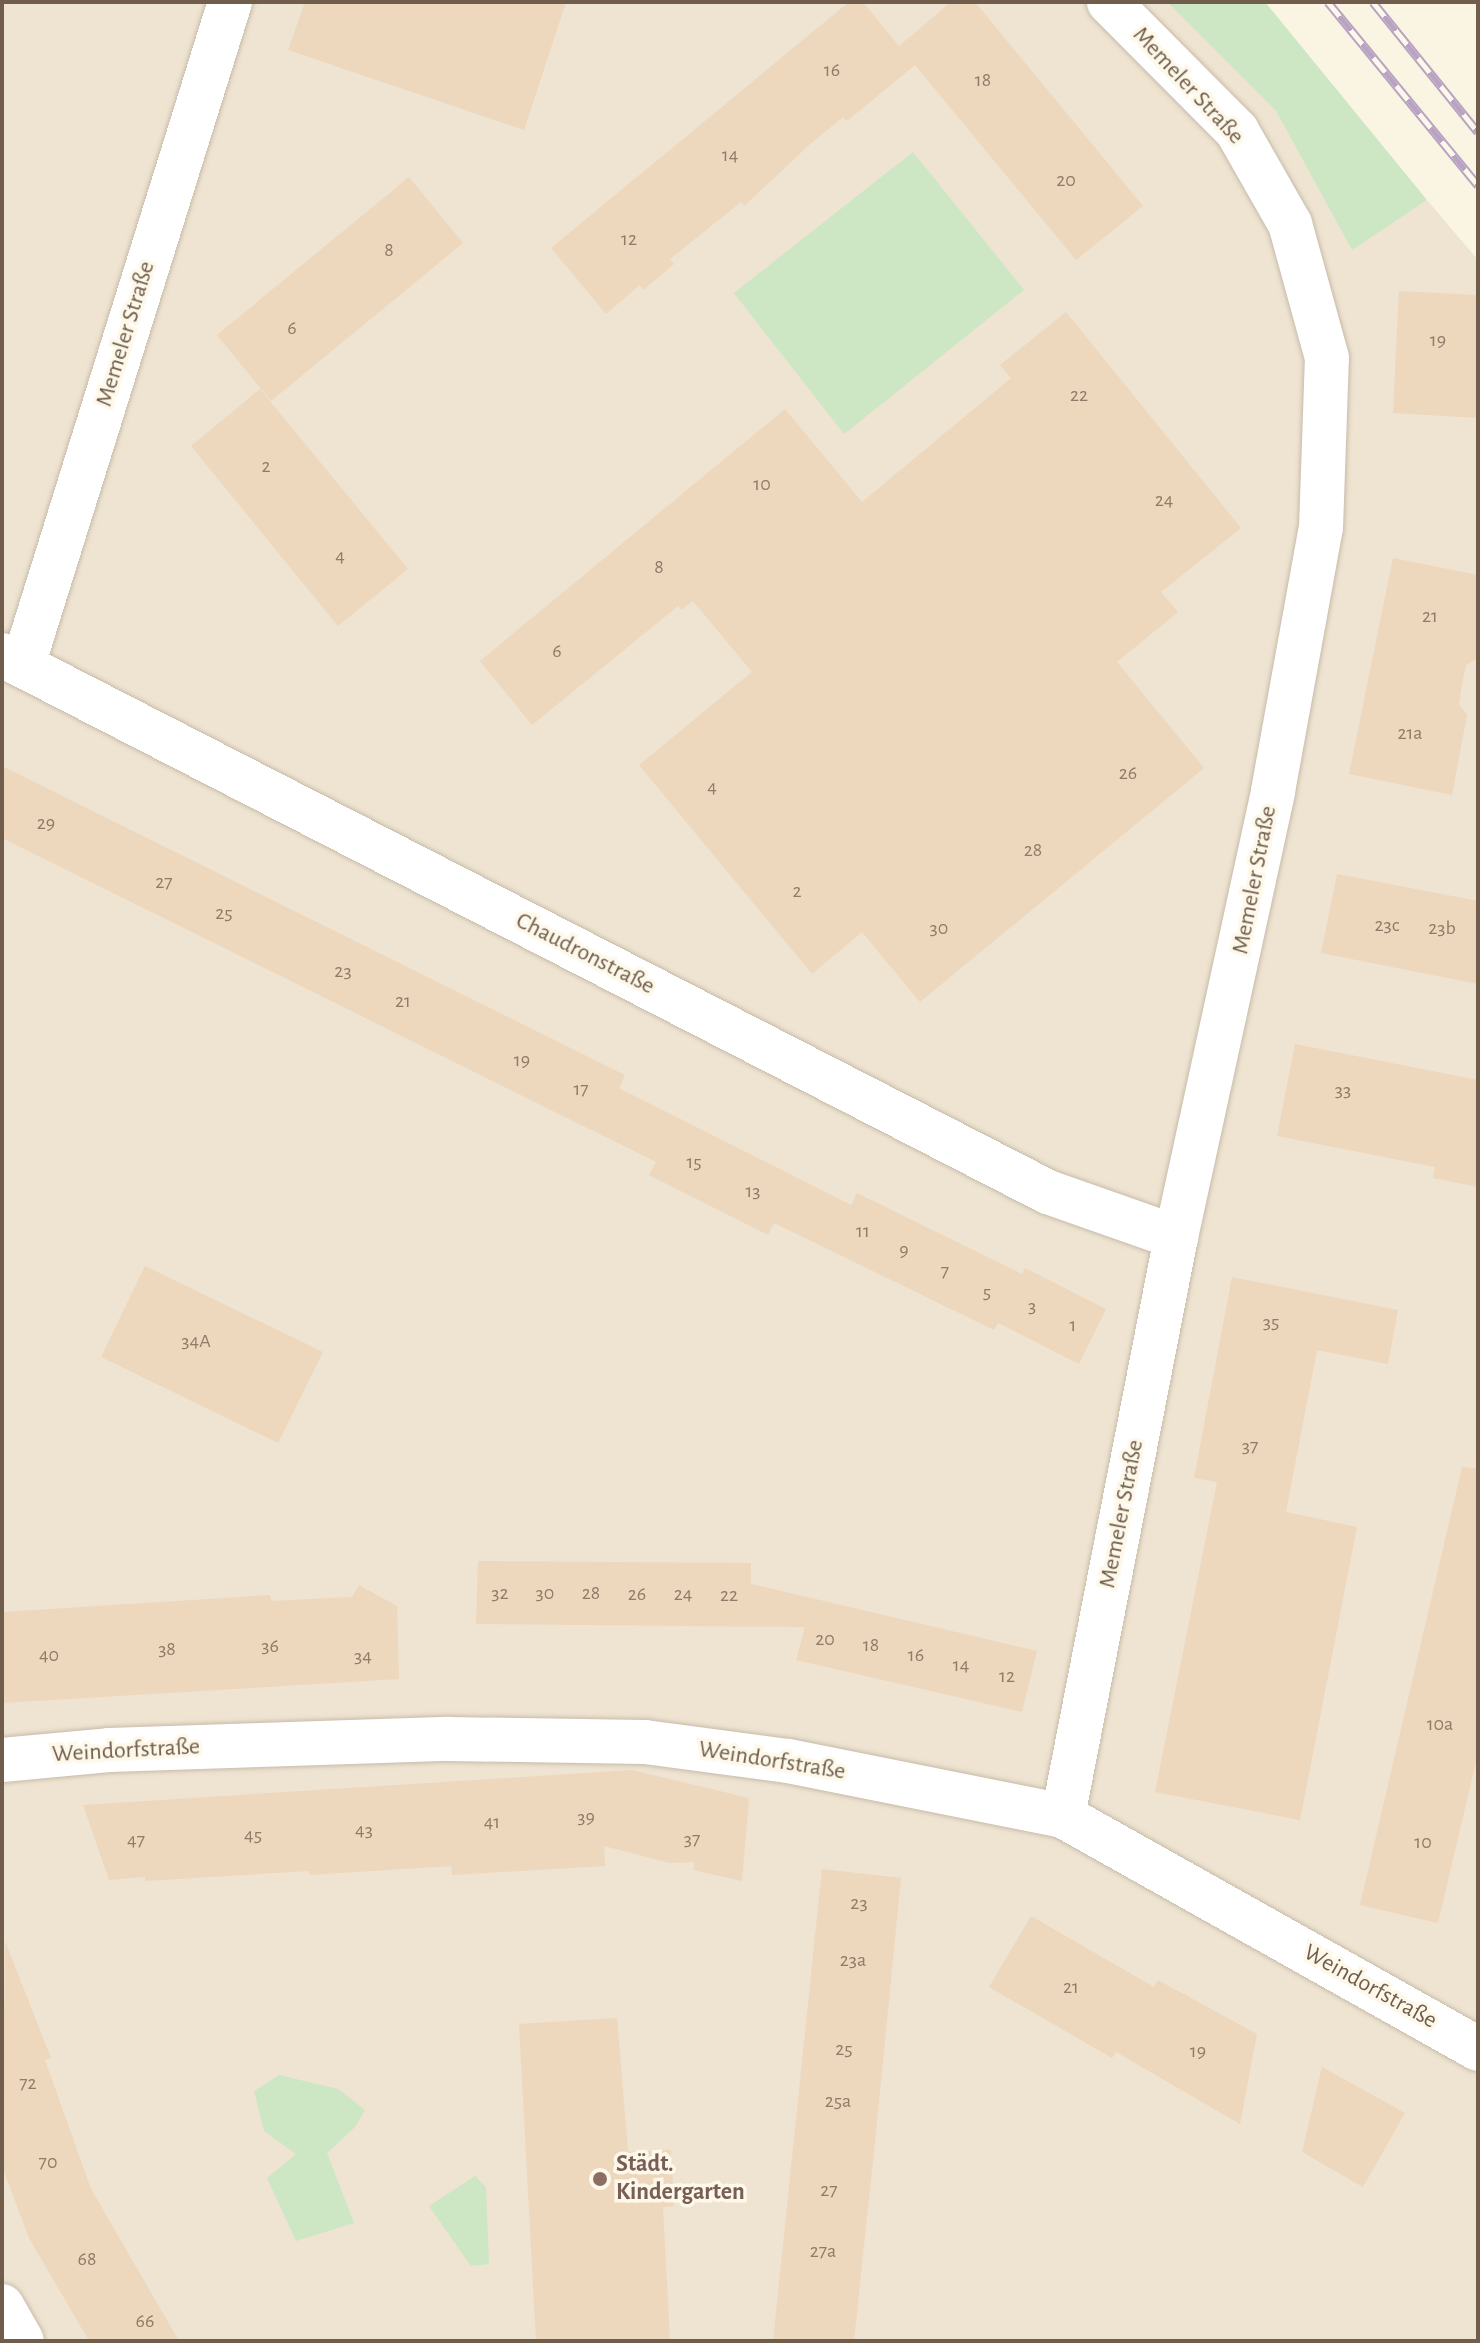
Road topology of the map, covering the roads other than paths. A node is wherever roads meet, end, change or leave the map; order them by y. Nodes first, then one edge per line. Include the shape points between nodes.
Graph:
1 (230, 2) edge
2 (1109, 2) edge
3 (13, 660) edge
4 (1176, 1237) junction
5 (2, 1760) edge
6 (1063, 1816) junction
7 (1478, 2049) edge
8 (2, 2306) edge
9 (22, 2341) edge

1 - 3 street, Memeler Straße
2 - 4 street, Memeler Straße via 1237,131 1290,224 1327,358 1321,528 1244,931
3 - 4 street, Chaudronstraße via 1048,1192
4 - 6 street, Memeler Straße
5 - 6 street, Weindorfstraße via 109,1750 449,1739 645,1742 788,1761
6 - 7 street, Weindorfstraße
8 - 9 street

